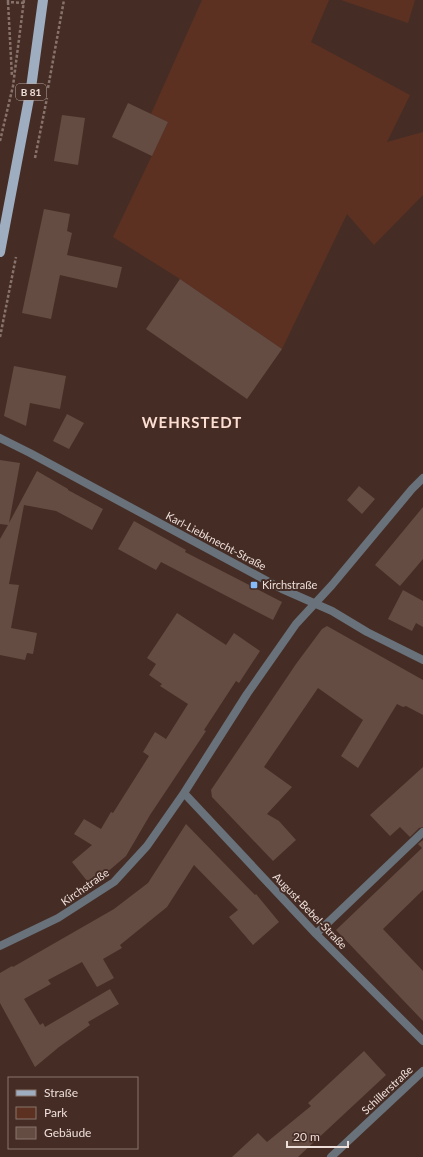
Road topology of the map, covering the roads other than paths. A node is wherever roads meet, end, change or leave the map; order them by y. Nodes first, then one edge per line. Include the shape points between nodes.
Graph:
1 (43, 0) edge
2 (0, 252) edge
3 (0, 438) edge
4 (423, 478) edge
5 (315, 603) junction
6 (423, 660) edge
7 (184, 793) junction
8 (423, 832) edge
9 (316, 934) junction
10 (0, 946) edge
11 (423, 1041) edge
12 (423, 1071) edge
13 (331, 1157) edge

1 - 2 main road, B 81 via 32,88
3 - 5 street, Karl-Liebknecht-Straße via 282,589
4 - 5 street, Kirchstraße
5 - 6 street, Karl-Liebknecht-Straße
5 - 7 street, Kirchstraße via 296,624 251,688
7 - 9 street, August-Bebel-Straße
7 - 10 street, Kirchstraße via 148,846 114,882 58,918
8 - 9 street
9 - 11 street, August-Bebel-Straße
12 - 13 street, Schillerstraße

